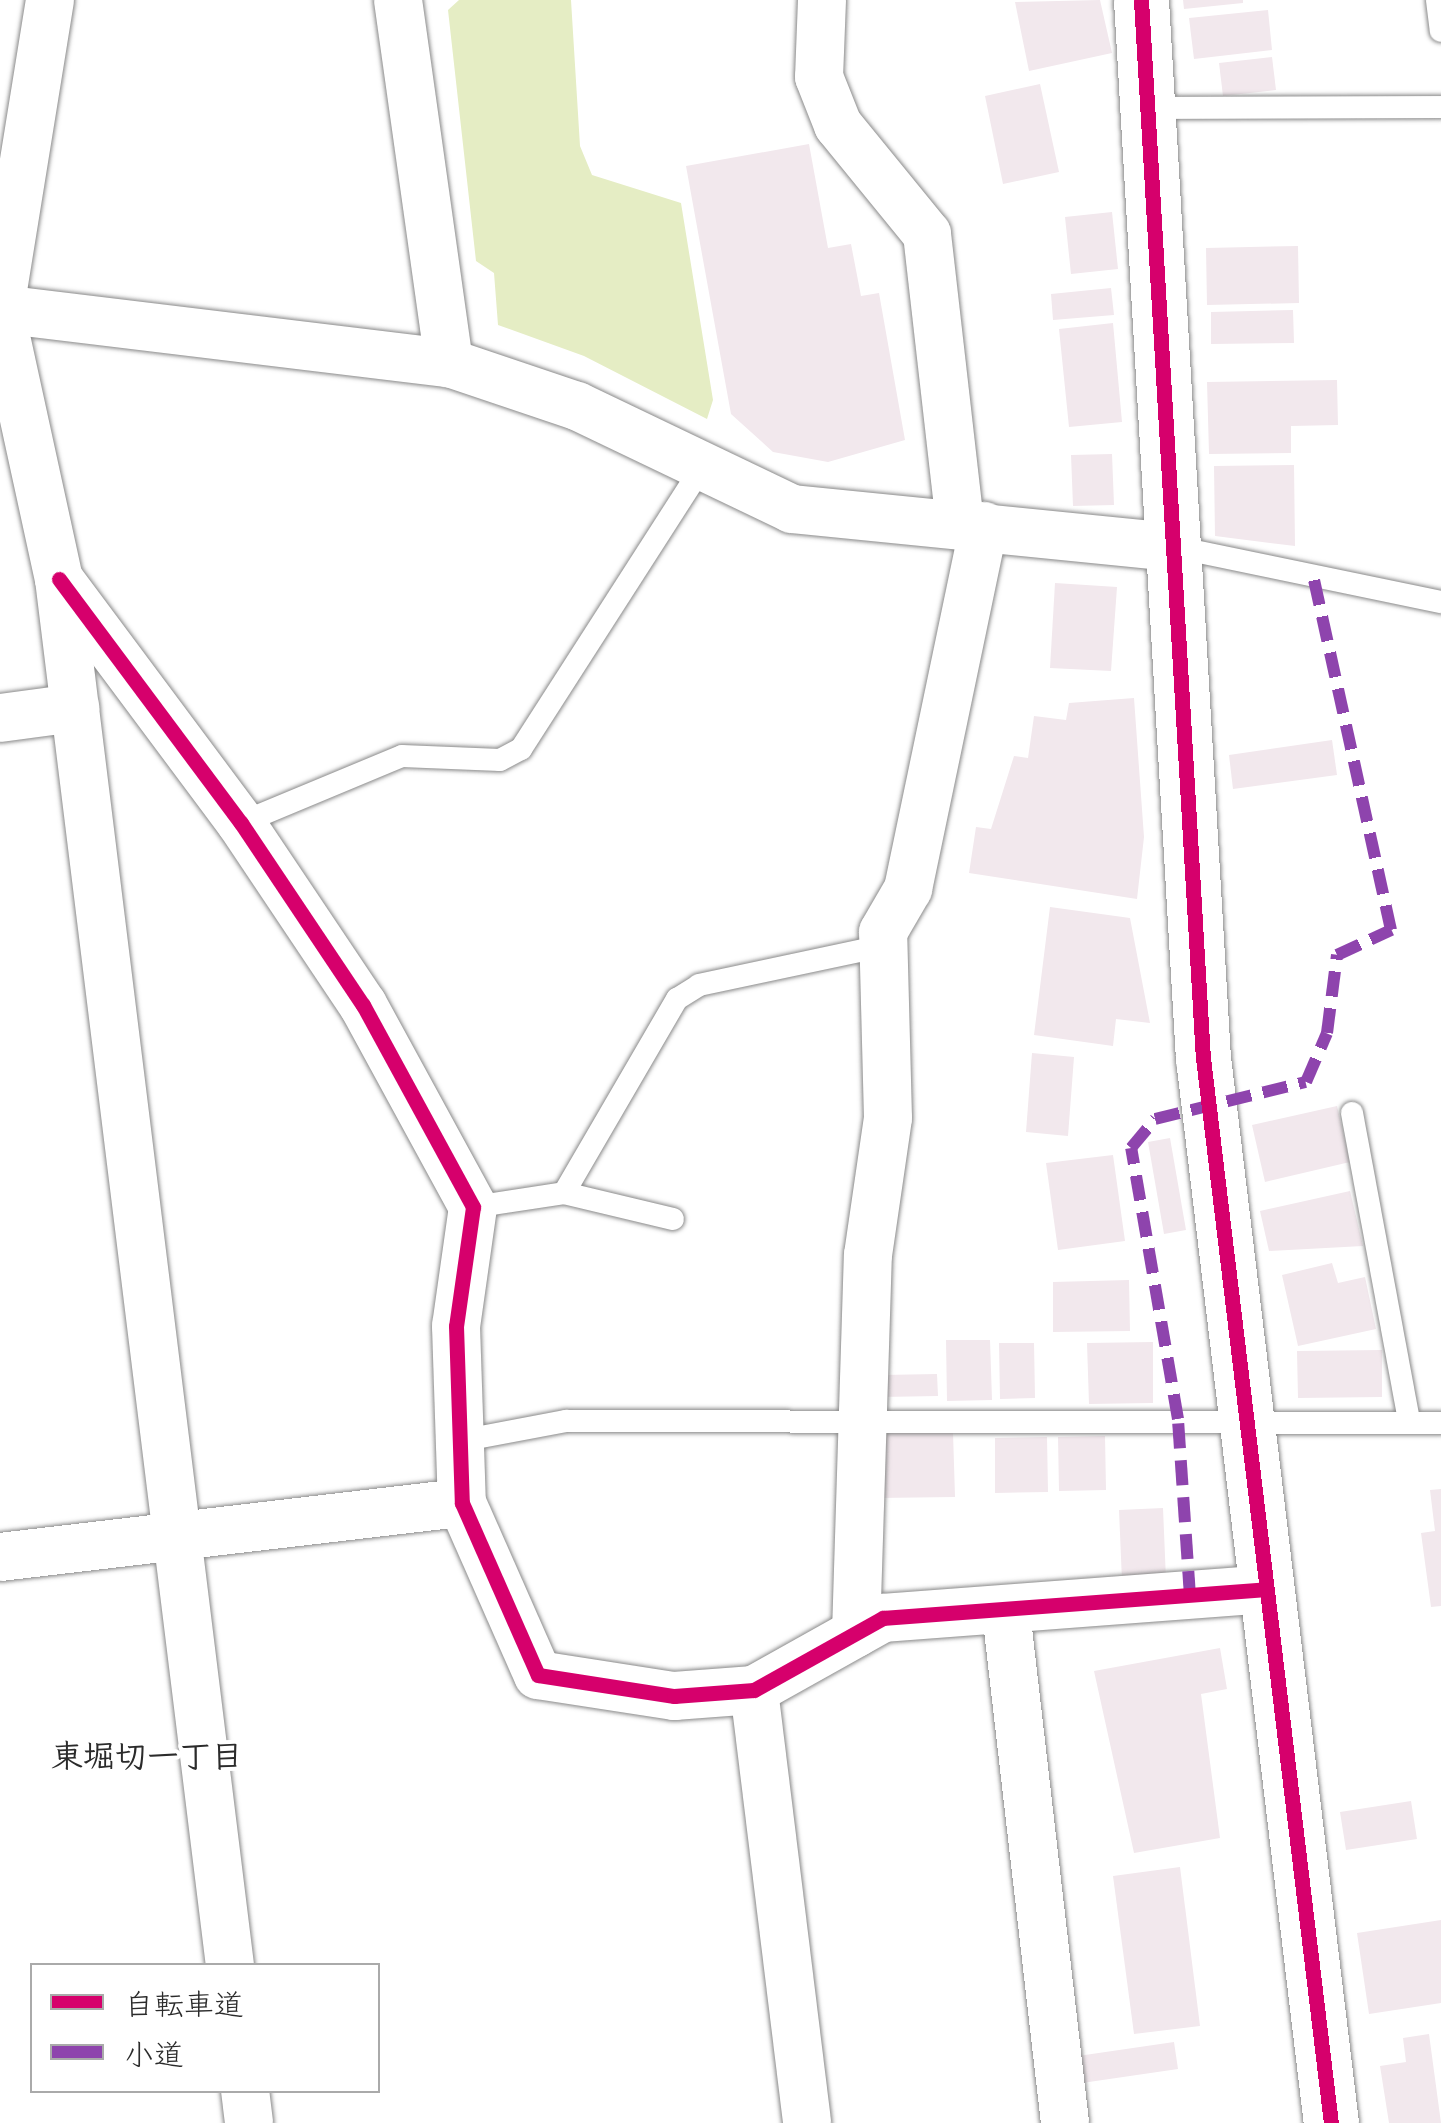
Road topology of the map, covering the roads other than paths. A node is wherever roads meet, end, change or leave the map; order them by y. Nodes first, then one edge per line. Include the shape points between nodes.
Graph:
1 (50, 0) edge
2 (398, 0) edge
3 (822, 0) edge
4 (1140, 0) edge
5 (1436, 0) edge
6 (1441, 31) edge
7 (1441, 106) edge
8 (1147, 108) junction
9 (0, 309) edge
10 (449, 363) junction
11 (703, 466) junction
12 (972, 524) junction
13 (1174, 547) junction
14 (58, 578) junction
15 (1441, 602) edge
16 (75, 708) junction
17 (0, 718) edge
18 (241, 823) junction
19 (882, 946) junction
20 (1352, 1113) dead end
21 (564, 1194) junction
22 (472, 1207) junction
23 (672, 1219) dead end
24 (864, 1417) junction
25 (1409, 1420) junction
26 (1245, 1421) junction
27 (1441, 1423) edge
28 (460, 1441) junction
29 (462, 1503) junction
30 (178, 1534) junction
31 (0, 1557) edge
32 (1266, 1590) junction
33 (1006, 1612) junction
34 (856, 1632) junction
35 (754, 1690) junction
36 (230, 1963) edge
37 (245, 2093) edge
38 (249, 2123) edge
39 (807, 2123) edge
40 (1065, 2123) edge
41 (1331, 2123) edge

1 - 9 street
2 - 10 street
3 - 12 street via 819,77 838,125 927,234
4 - 8 street
5 - 6 lane
7 - 8 lane
8 - 13 street
9 - 10 street
9 - 14 street
10 - 11 street via 577,406
11 - 12 street via 792,509
11 - 18 lane via 521,749 500,760 402,756
12 - 13 street
12 - 19 street via 908,889
13 - 15 lane
13 - 26 street via 1202,1058
14 - 16 street
14 - 18 street
16 - 17 street
16 - 30 street
18 - 22 street via 363,1005
19 - 21 lane via 699,986 677,999
19 - 24 street via 888,1118 868,1255
20 - 25 lane
21 - 22 lane
21 - 23 lane
22 - 28 street via 456,1326
24 - 26 lane
24 - 28 lane via 566,1421
24 - 34 street
25 - 26 lane
25 - 27 lane
26 - 32 street
28 - 29 street
29 - 30 street
29 - 35 street via 538,1674 674,1696
30 - 31 street
30 - 36 street
32 - 33 street
32 - 41 street
33 - 34 street via 883,1618
33 - 40 street
34 - 35 street
35 - 39 street
37 - 38 street

